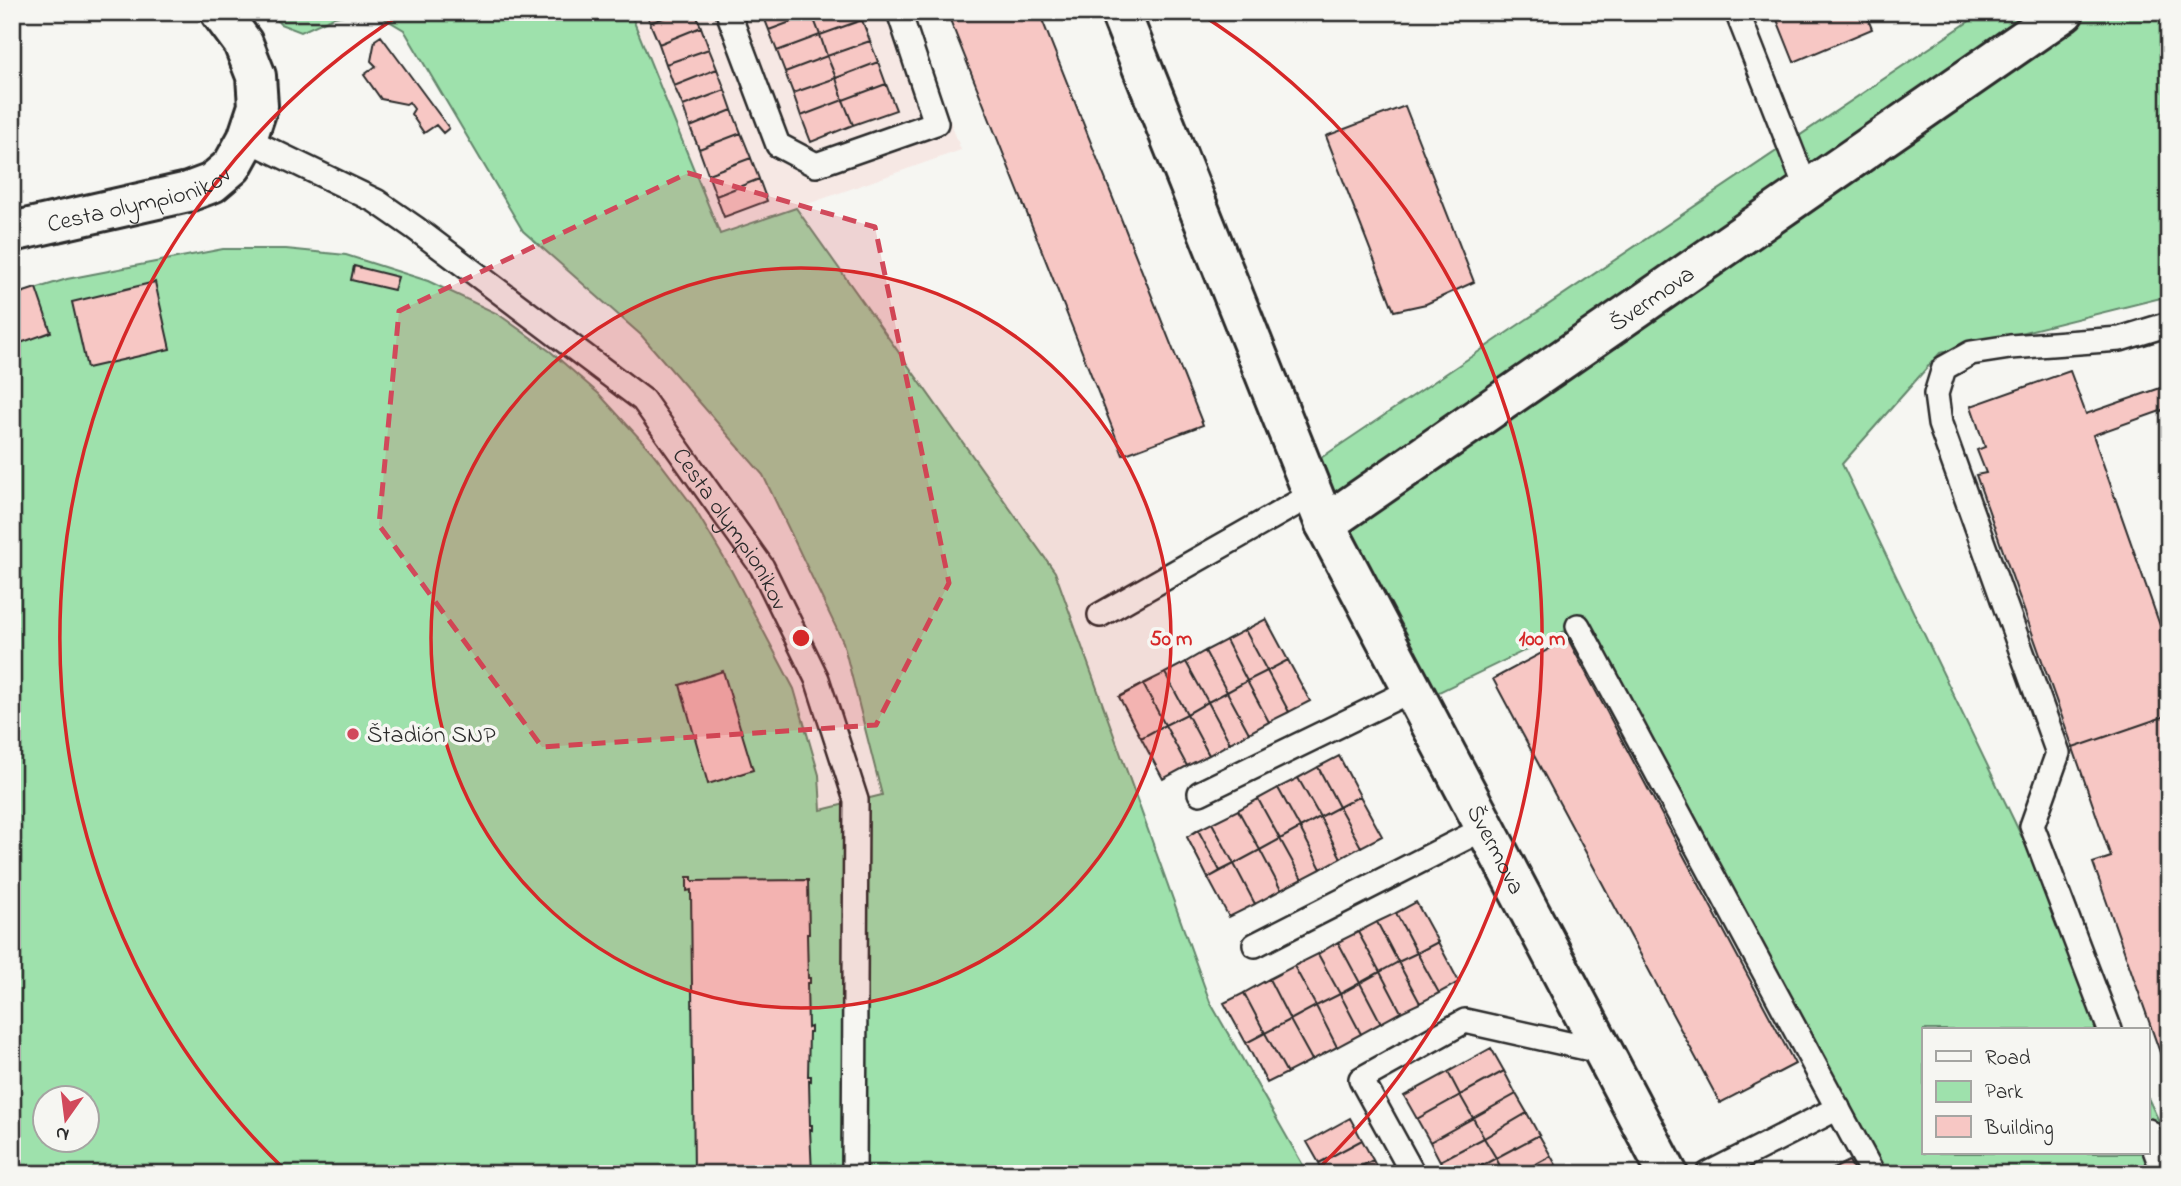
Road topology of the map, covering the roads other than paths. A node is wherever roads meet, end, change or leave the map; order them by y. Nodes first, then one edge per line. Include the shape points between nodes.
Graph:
1 (220, 12) edge
2 (728, 12) edge
3 (899, 12) edge
4 (1120, 12) edge
5 (1737, 12) edge
6 (2064, 12) edge
7 (247, 139) junction
8 (1807, 190) junction
9 (12, 232) edge
10 (2169, 324) edge
11 (1319, 509) junction
12 (1100, 615) dead end
13 (1578, 626) dead end
14 (1412, 690) junction
15 (1200, 793) dead end
16 (1485, 828) junction
17 (1255, 945) dead end
18 (2109, 1028) edge
19 (1604, 1052) junction
20 (1838, 1108) junction
21 (2150, 1136) edge
22 (1658, 1166) edge
23 (855, 1174) edge
24 (1413, 1174) edge
25 (1708, 1174) edge
26 (1873, 1174) edge
27 (2164, 1174) edge

1 - 7 street, Cesta olympionikov via 243,43 256,76 258,106
2 - 3 lane via 778,145 817,165 936,123
4 - 11 street, Švermova
5 - 8 lane
6 - 8 street, Švermova
7 - 9 street, Cesta olympionikov via 232,166 212,183
7 - 23 lane, Cesta olympionikov via 376,201 643,400 762,567 817,679 856,800
8 - 11 street, Švermova
10 - 18 lane via 2120,339 1970,353 1944,368 1936,394 1940,424 2058,752 2032,826
11 - 12 lane
11 - 14 street, Švermova
13 - 20 lane
14 - 15 lane
14 - 16 street, Švermova
16 - 17 lane
16 - 19 street, Švermova
19 - 22 street, Švermova
19 - 24 lane via 1465,1021 1361,1079
20 - 25 lane
20 - 26 lane
21 - 27 lane

